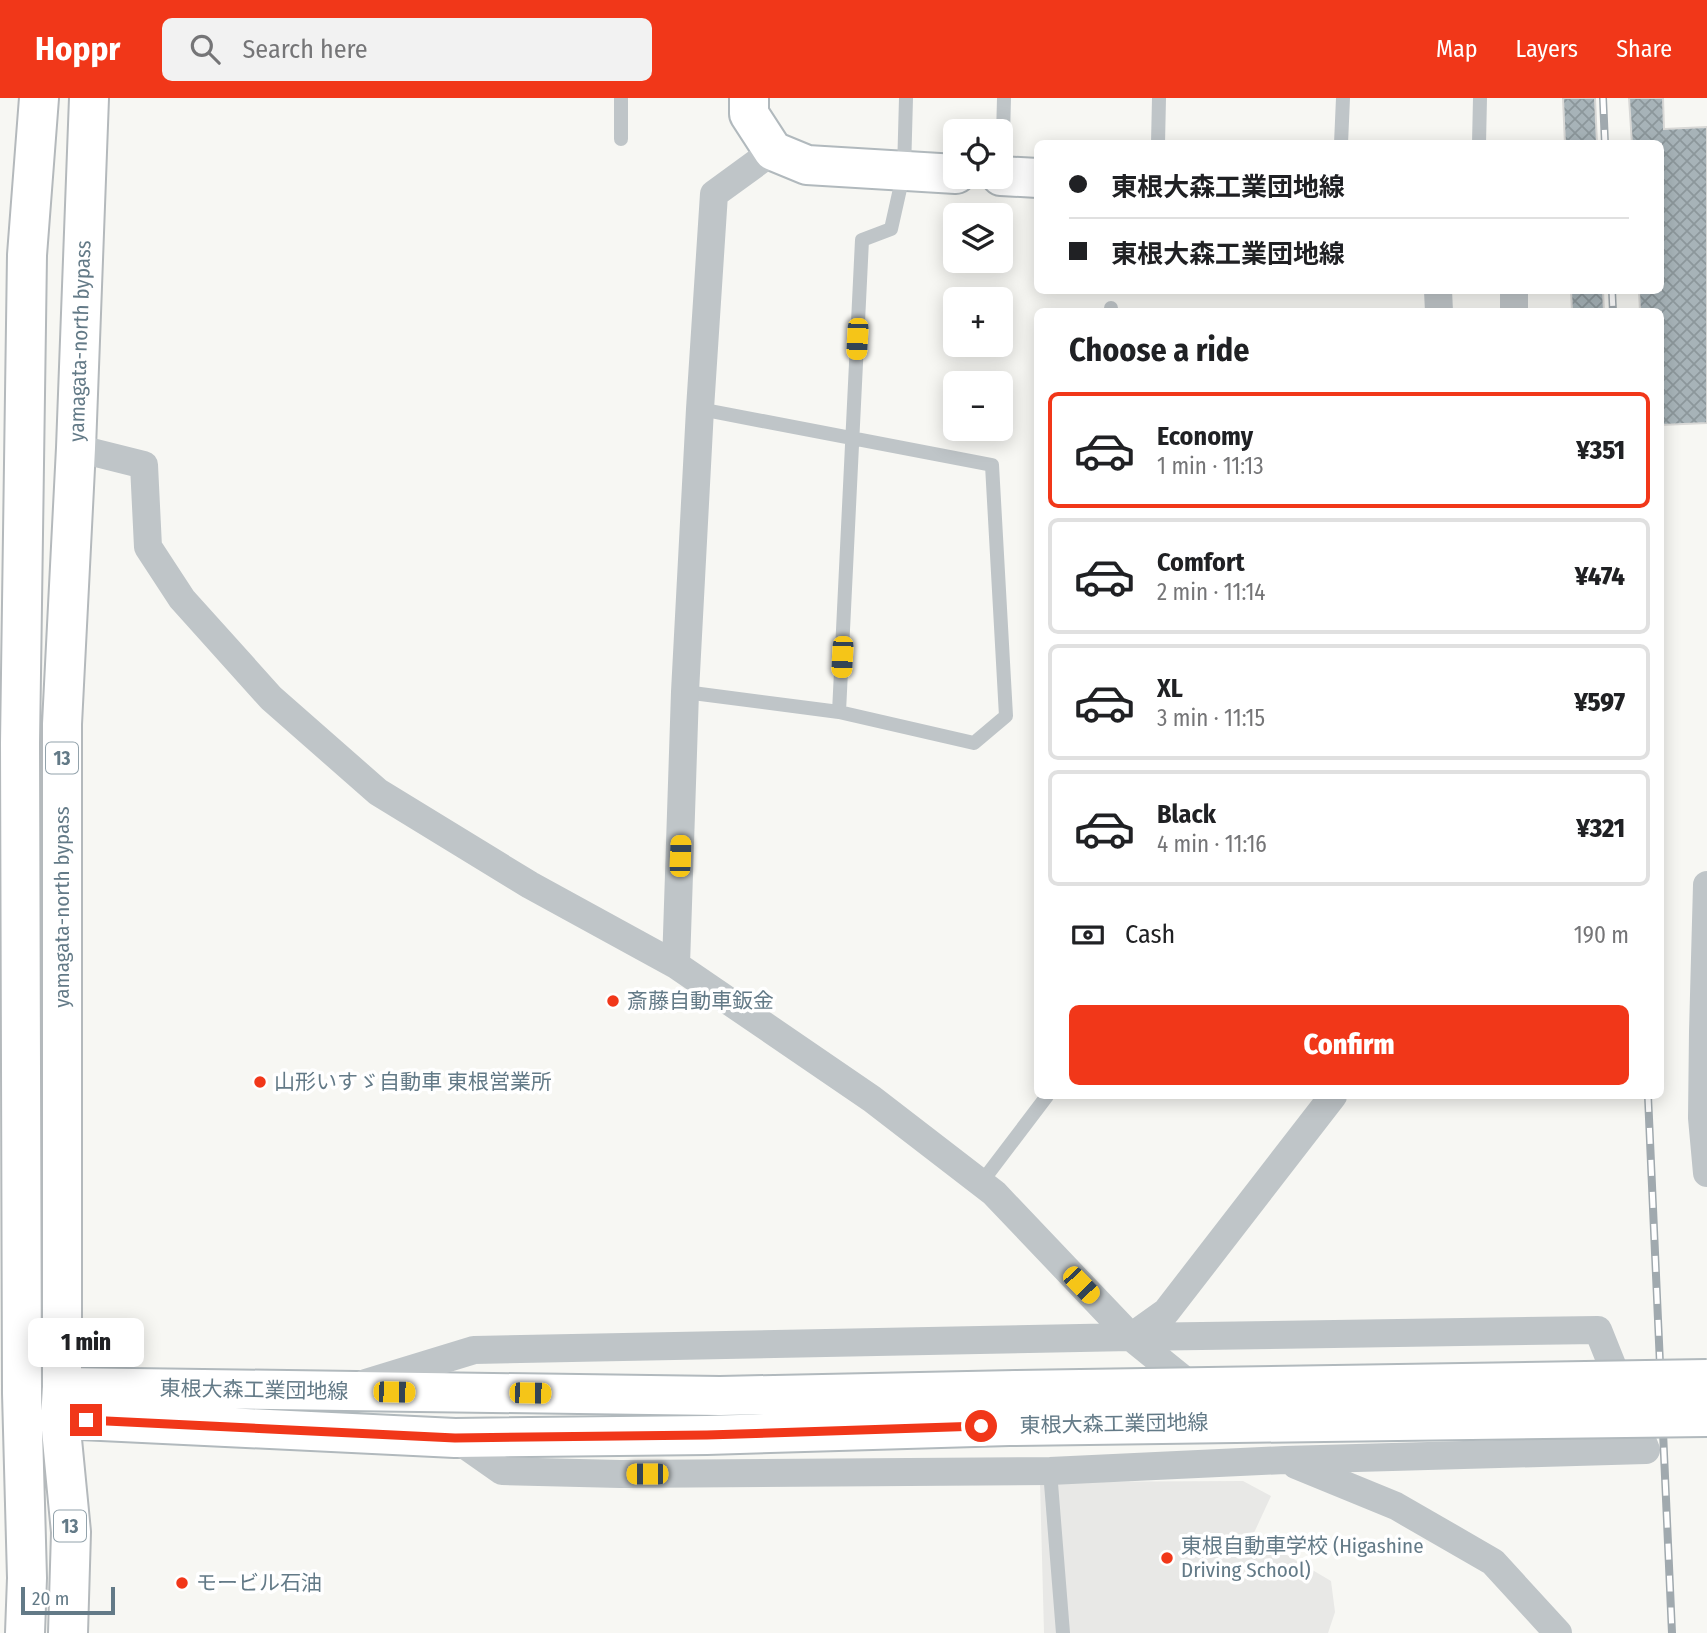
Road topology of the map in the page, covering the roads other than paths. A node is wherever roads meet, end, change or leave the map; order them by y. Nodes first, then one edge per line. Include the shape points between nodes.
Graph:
1 (39, 98) edge
2 (89, 98) edge
3 (621, 98) edge
4 (749, 98) edge
5 (906, 98) edge
6 (1004, 98) edge
7 (1159, 98) edge
8 (1343, 98) edge
9 (1480, 98) edge
10 (621, 139) dead end
11 (1158, 140) edge
12 (1341, 140) edge
13 (1479, 140) edge
14 (773, 151) junction
15 (904, 171) junction
16 (943, 173) edge
17 (1014, 177) edge
18 (700, 409) junction
19 (852, 438) junction
20 (76, 448) junction
21 (685, 692) junction
22 (839, 712) junction
23 (1707, 886) edge
24 (676, 965) junction
25 (1045, 1099) edge
26 (1331, 1099) edge
27 (1705, 1118) edge
28 (1707, 1173) edge
29 (981, 1184) junction
30 (1131, 1337) junction
31 (1707, 1378) edge
32 (340, 1391) junction
33 (11, 1393) edge
34 (61, 1403) junction
35 (1013, 1408) junction
36 (1707, 1417) edge
37 (455, 1438) junction
38 (1285, 1460) junction
39 (1049, 1471) junction
40 (25, 1633) edge
41 (68, 1633) edge
42 (1063, 1633) edge
43 (1558, 1633) edge

1 - 33 main road, yamagata-north bypass / 13 via 27,255
2 - 20 main road, yamagata-north bypass / 13
3 - 10 lane
4 - 14 main road via 749,114
5 - 15 lane
6 - 17 lane
7 - 11 lane
8 - 12 lane
9 - 13 lane
14 - 15 main road via 807,165
14 - 18 street via 714,194
15 - 16 main road
15 - 19 lane via 891,229 862,240
18 - 19 lane
18 - 21 street
19 - 22 lane
19 - 22 lane via 992,465 1006,716 974,743
20 - 24 street via 144,465 148,547 182,599 271,698 378,792 530,885
20 - 34 main road, yamagata-north bypass / 13 via 62,724
21 - 22 lane
21 - 24 street
23 - 27 street
24 - 29 street via 872,1099
25 - 29 lane
26 - 30 street via 1166,1312
27 - 28 street
29 - 30 street
30 - 32 street via 474,1350
30 - 38 street
30 - 38 street via 1598,1330 1646,1451
31 - 35 main road, 東根大森工業団地線, bridge
32 - 34 main road, 東根大森工業団地線
32 - 35 main road, 東根大森工業団地線 via 720,1395
33 - 34 main road
33 - 40 main road, yamagata-north bypass / 13 via 27,1578
34 - 37 main road, 東根大森工業団地線
34 - 41 main road, yamagata-north bypass / 13 via 71,1532
35 - 36 main road, 東根大森工業団地線, bridge
35 - 37 main road, 東根大森工業団地線 via 707,1435
37 - 39 street via 502,1471
38 - 39 street
38 - 43 street via 1396,1506 1493,1562
39 - 42 lane

